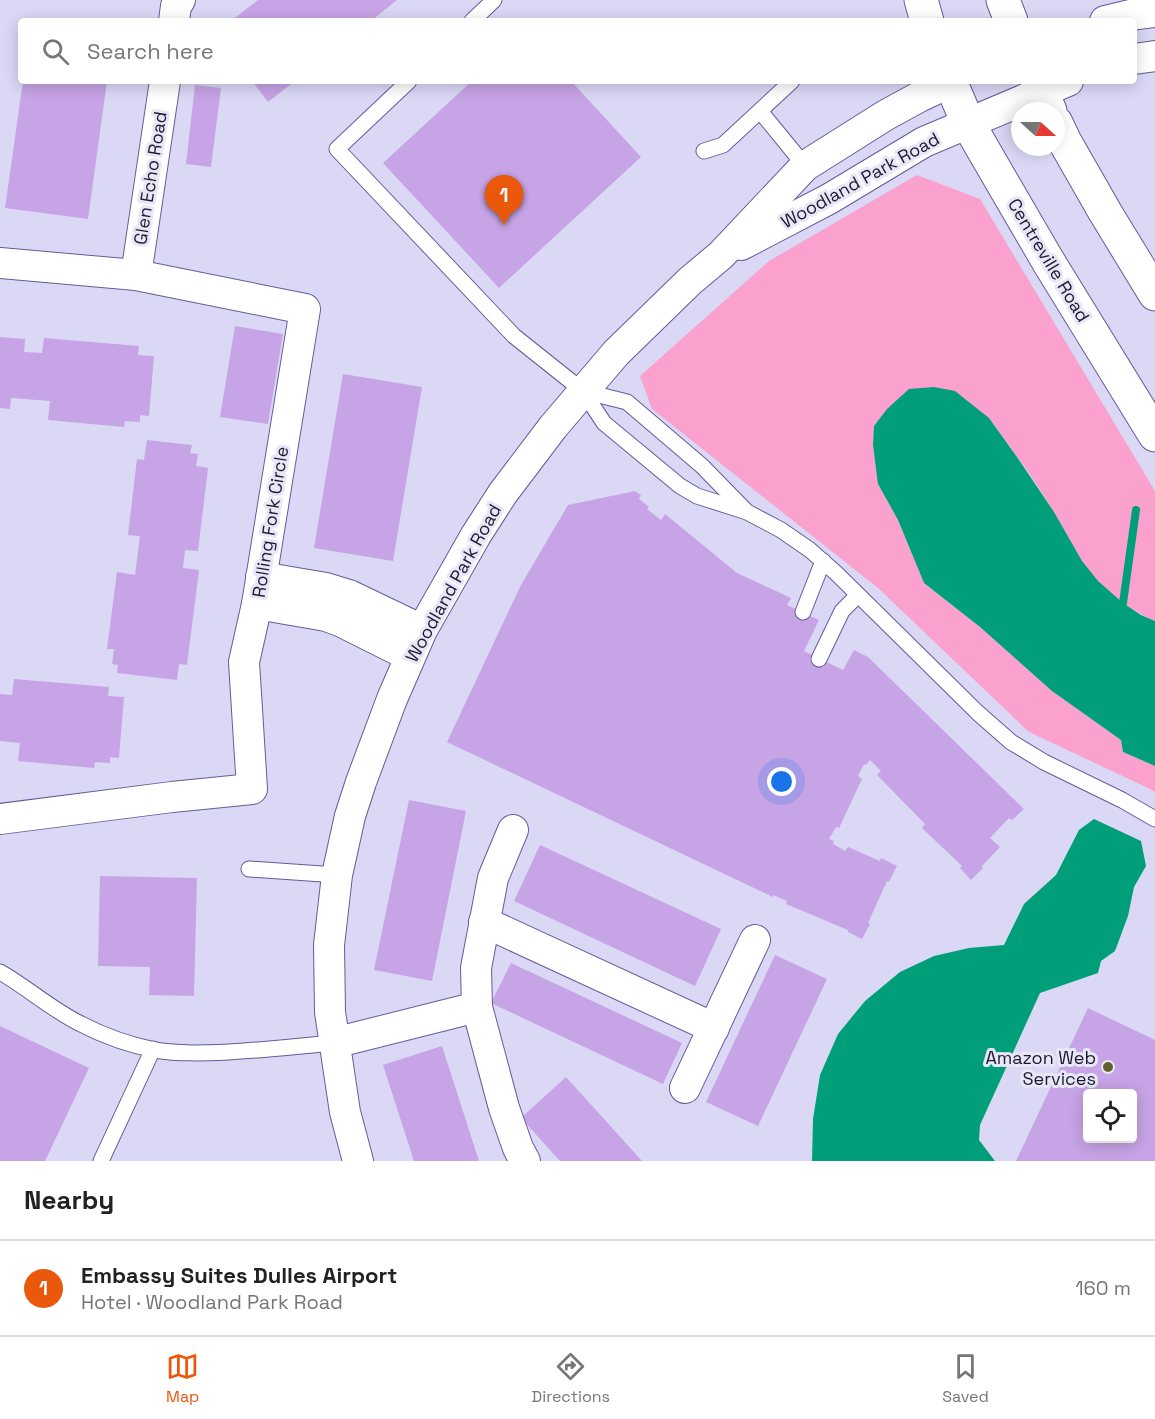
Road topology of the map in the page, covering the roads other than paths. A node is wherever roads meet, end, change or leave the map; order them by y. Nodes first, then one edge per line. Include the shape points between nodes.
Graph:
1 (180, 0) edge
2 (494, 0) edge
3 (921, 0) edge
4 (1003, 0) edge
5 (1155, 12) edge
6 (174, 18) edge
7 (475, 18) edge
8 (926, 18) edge
9 (1010, 18) edge
10 (1118, 18) edge
11 (1155, 56) edge
12 (1137, 59) edge
13 (165, 84) edge
14 (406, 84) edge
15 (789, 84) edge
16 (947, 84) edge
17 (952, 84) edge
18 (1049, 91) edge
19 (760, 111) junction
20 (968, 123) junction
21 (1065, 142) edge
22 (704, 151) dead end
23 (805, 166) junction
24 (721, 255) junction
25 (0, 263) edge
26 (136, 275) junction
27 (1155, 294) edge
28 (583, 391) junction
29 (1155, 435) edge
30 (747, 512) junction
31 (823, 561) junction
32 (259, 590) junction
33 (858, 595) junction
34 (802, 612) dead end
35 (416, 643) junction
36 (819, 659) dead end
37 (0, 819) edge
38 (1155, 819) edge
39 (513, 830) dead end
40 (249, 868) dead end
41 (337, 875) junction
42 (484, 922) junction
43 (755, 940) dead end
44 (0, 972) edge
45 (477, 1007) junction
46 (714, 1028) junction
47 (334, 1043) junction
48 (153, 1049) junction
49 (685, 1088) dead end
50 (101, 1161) edge
51 (358, 1161) edge
52 (525, 1161) edge

1 - 6 street
2 - 7 lane
3 - 8 main road
4 - 9 main road
5 - 10 street
11 - 12 street
13 - 26 street, Glen Echo Road
14 - 28 lane via 337,149 514,336
15 - 19 lane
16 - 23 street, Woodland Park Road via 886,115
17 - 20 main road, Centreville Road
18 - 20 street, Woodland Park Road
19 - 22 lane via 723,145
19 - 23 lane
20 - 24 street, Woodland Park Road via 924,142 830,199
20 - 29 main road, Centreville Road
21 - 27 main road
23 - 24 street, Woodland Park Road
24 - 28 street, Woodland Park Road via 647,323
25 - 26 street, Rolling Fork Circle
26 - 32 street, Rolling Fork Circle via 305,309
28 - 30 lane via 627,402 702,465
28 - 30 lane via 604,423 680,486 697,496
28 - 35 street, Woodland Park Road via 504,493 471,543
30 - 31 lane via 789,535
31 - 33 lane
31 - 34 lane
32 - 35 street via 326,588 343,593
32 - 37 street, Rolling Fork Circle via 244,662 252,789
33 - 36 lane via 842,610
33 - 38 lane via 1011,742
35 - 41 street, Woodland Park Road via 374,743 350,816
39 - 42 street via 493,878
40 - 41 lane
41 - 47 street, Woodland Park Road via 330,945
42 - 45 street via 476,968
42 - 46 street
43 - 46 street
44 - 48 lane via 84,1026
45 - 47 street
45 - 52 street via 504,1108
46 - 49 street
47 - 48 lane via 207,1053
47 - 51 street, Woodland Park Road
48 - 50 lane

